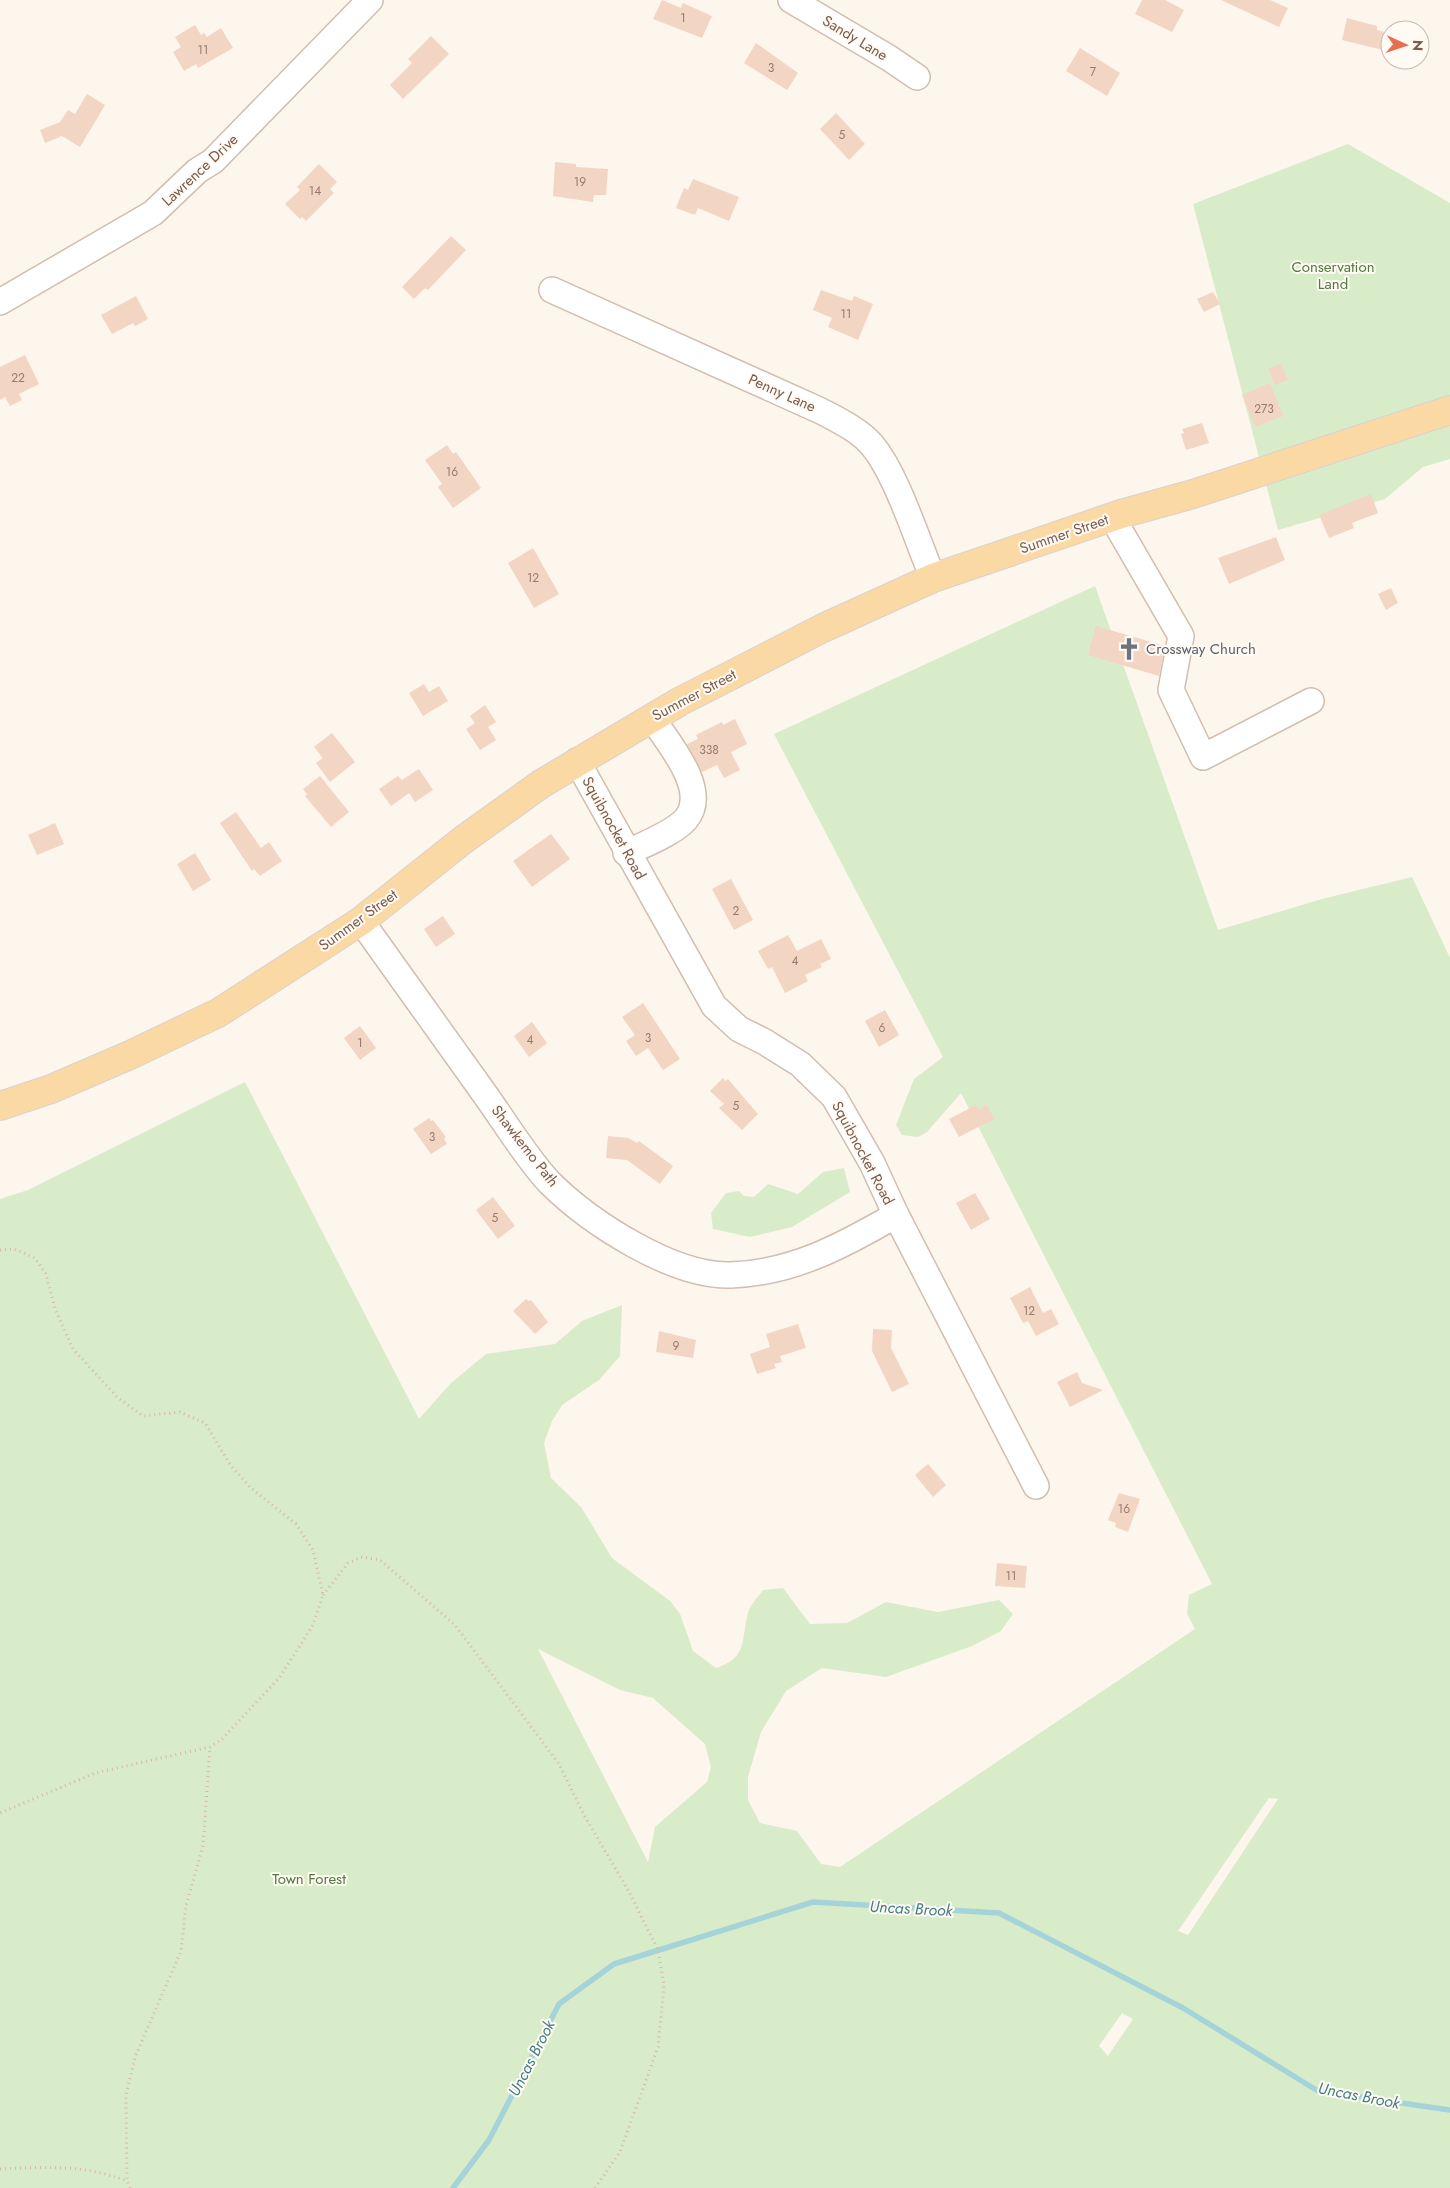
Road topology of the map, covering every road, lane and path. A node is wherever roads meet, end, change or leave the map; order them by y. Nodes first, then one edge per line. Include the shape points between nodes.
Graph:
1 (370, 0) edge
2 (791, 0) edge
3 (918, 77) dead end
4 (552, 290) dead end
5 (0, 302) edge
6 (1450, 410) edge
7 (1112, 517) junction
8 (933, 578) junction
9 (1311, 701) dead end
10 (652, 718) junction
11 (577, 761) junction
12 (626, 853) junction
13 (360, 921) junction
14 (0, 1106) edge
15 (896, 1215) junction
16 (0, 1250) edge
17 (1036, 1486) dead end
18 (323, 1594) junction
19 (210, 1747) junction
20 (0, 1813) edge
21 (0, 2169) edge
22 (127, 2181) junction
23 (130, 2188) edge
24 (595, 2188) edge

1 - 5 street, Lawrence Drive via 213,161 197,171 153,213
2 - 3 street, Sandy Lane
4 - 8 street, Penny Lane via 848,426 871,444 886,465
6 - 7 main road, Summer Street via 1193,494
7 - 8 main road, Summer Street
7 - 9 street via 1181,636 1171,690 1203,756
8 - 10 main road, Summer Street via 823,628
10 - 11 main road, Summer Street
10 - 12 street via 691,782 695,799 685,820
11 - 12 street, Squibnocket Road
11 - 13 main road, Summer Street via 463,840
12 - 15 street, Squibnocket Road via 714,1006 739,1029 800,1064 834,1096 872,1163
13 - 14 main road, Summer Street via 218,1012 130,1055 51,1089
13 - 15 street, Shawkemo Path via 550,1182 594,1219 653,1256 693,1270 729,1275 771,1271 810,1260 847,1244
15 - 17 street, Squibnocket Road
16 - 18 path via 14,1249 35,1258 46,1274 55,1309 73,1349 117,1397 143,1416 180,1412 205,1423 231,1466 251,1488 296,1524 313,1550
18 - 19 path via 313,1626 280,1678 222,1740
18 - 24 path via 348,1563 361,1557 380,1560 455,1625 559,1764 658,1950 664,1985 658,2047 620,2152
19 - 20 path via 95,1773
19 - 22 path via 203,1846 186,1906 181,1951 135,2057 126,2095
21 - 22 path via 63,2166 101,2172
22 - 23 path

